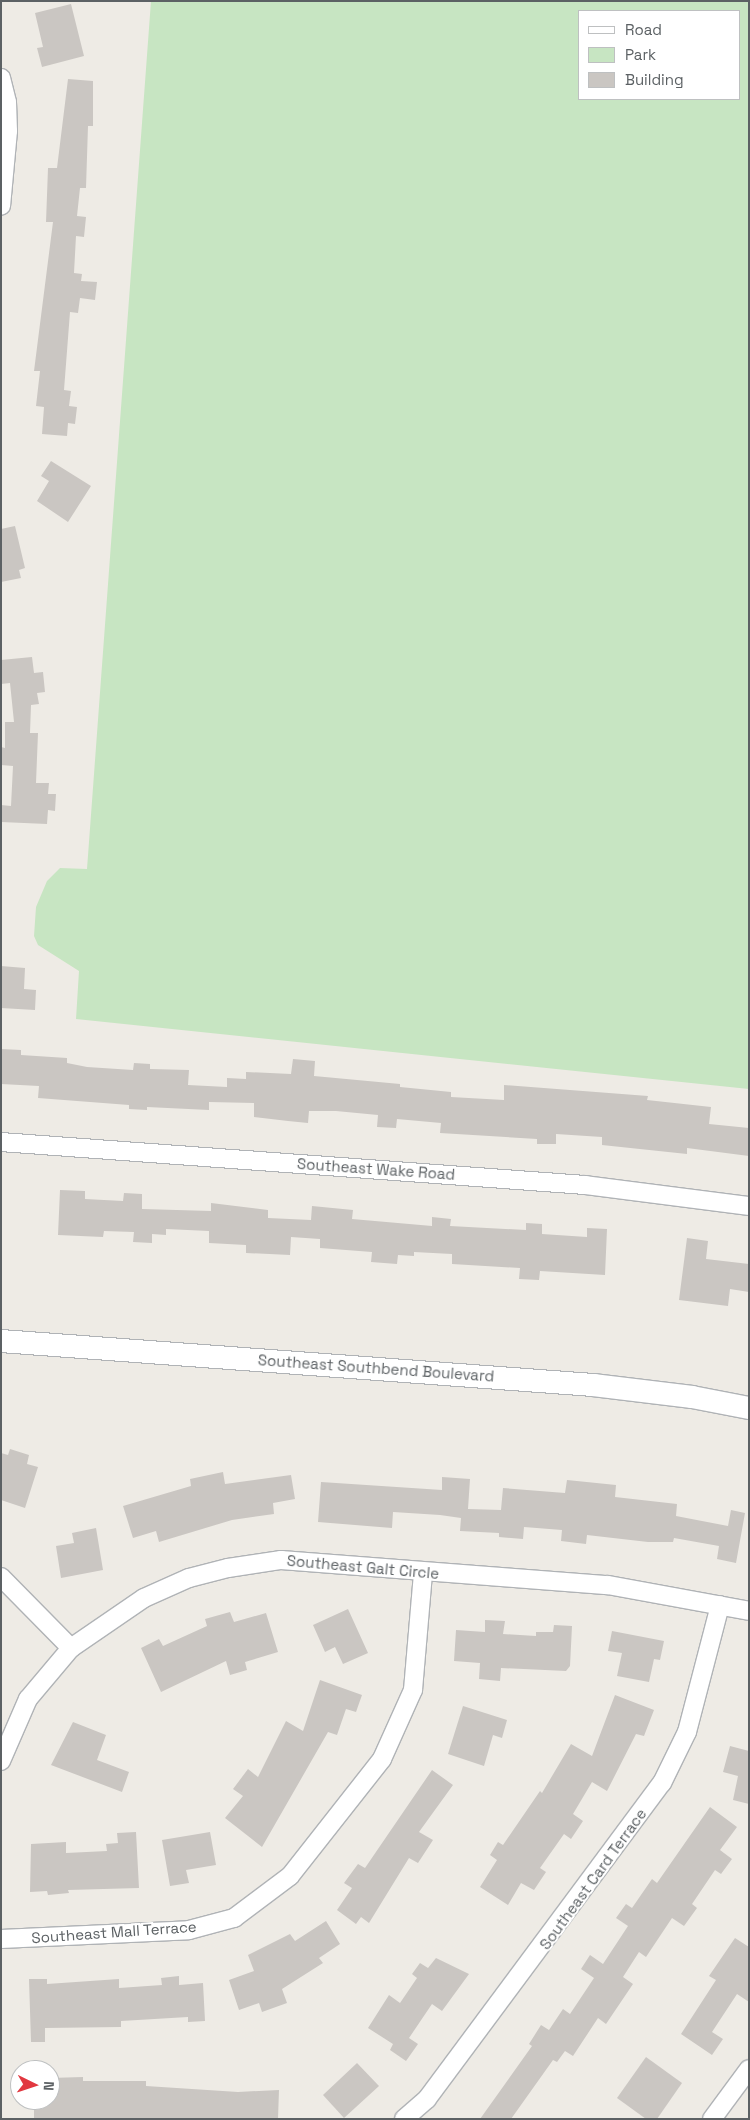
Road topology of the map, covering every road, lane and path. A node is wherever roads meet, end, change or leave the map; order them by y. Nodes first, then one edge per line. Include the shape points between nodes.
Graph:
1 (1, 78) edge
2 (1, 206) edge
3 (1, 1142) edge
4 (749, 1206) edge
5 (1, 1342) edge
6 (749, 1408) edge
7 (423, 1573) junction
8 (1, 1577) edge
9 (720, 1604) junction
10 (749, 1611) edge
11 (71, 1648) junction
12 (1, 1761) edge
13 (1, 1939) edge
14 (749, 2069) edge
15 (404, 2119) edge
16 (712, 2119) edge

1 - 2 street via 7,102 8,131
3 - 4 street, Southeast Wake Road via 585,1185
5 - 6 street, Southeast Southbend Boulevard via 593,1385 692,1397
7 - 9 street, Southeast Galt Circle via 608,1585
7 - 11 street, Southeast Galt Circle via 281,1560 228,1568 189,1578 144,1598
7 - 13 street, Southeast Mall Terrace via 413,1690 382,1759 290,1876 234,1918 190,1930
8 - 11 street
9 - 10 street, Southeast Galt Circle
9 - 15 street, Southeast Card Terrace via 687,1732 662,1783 427,2099
11 - 12 street, Southeast Galt Circle via 28,1699
14 - 16 street

